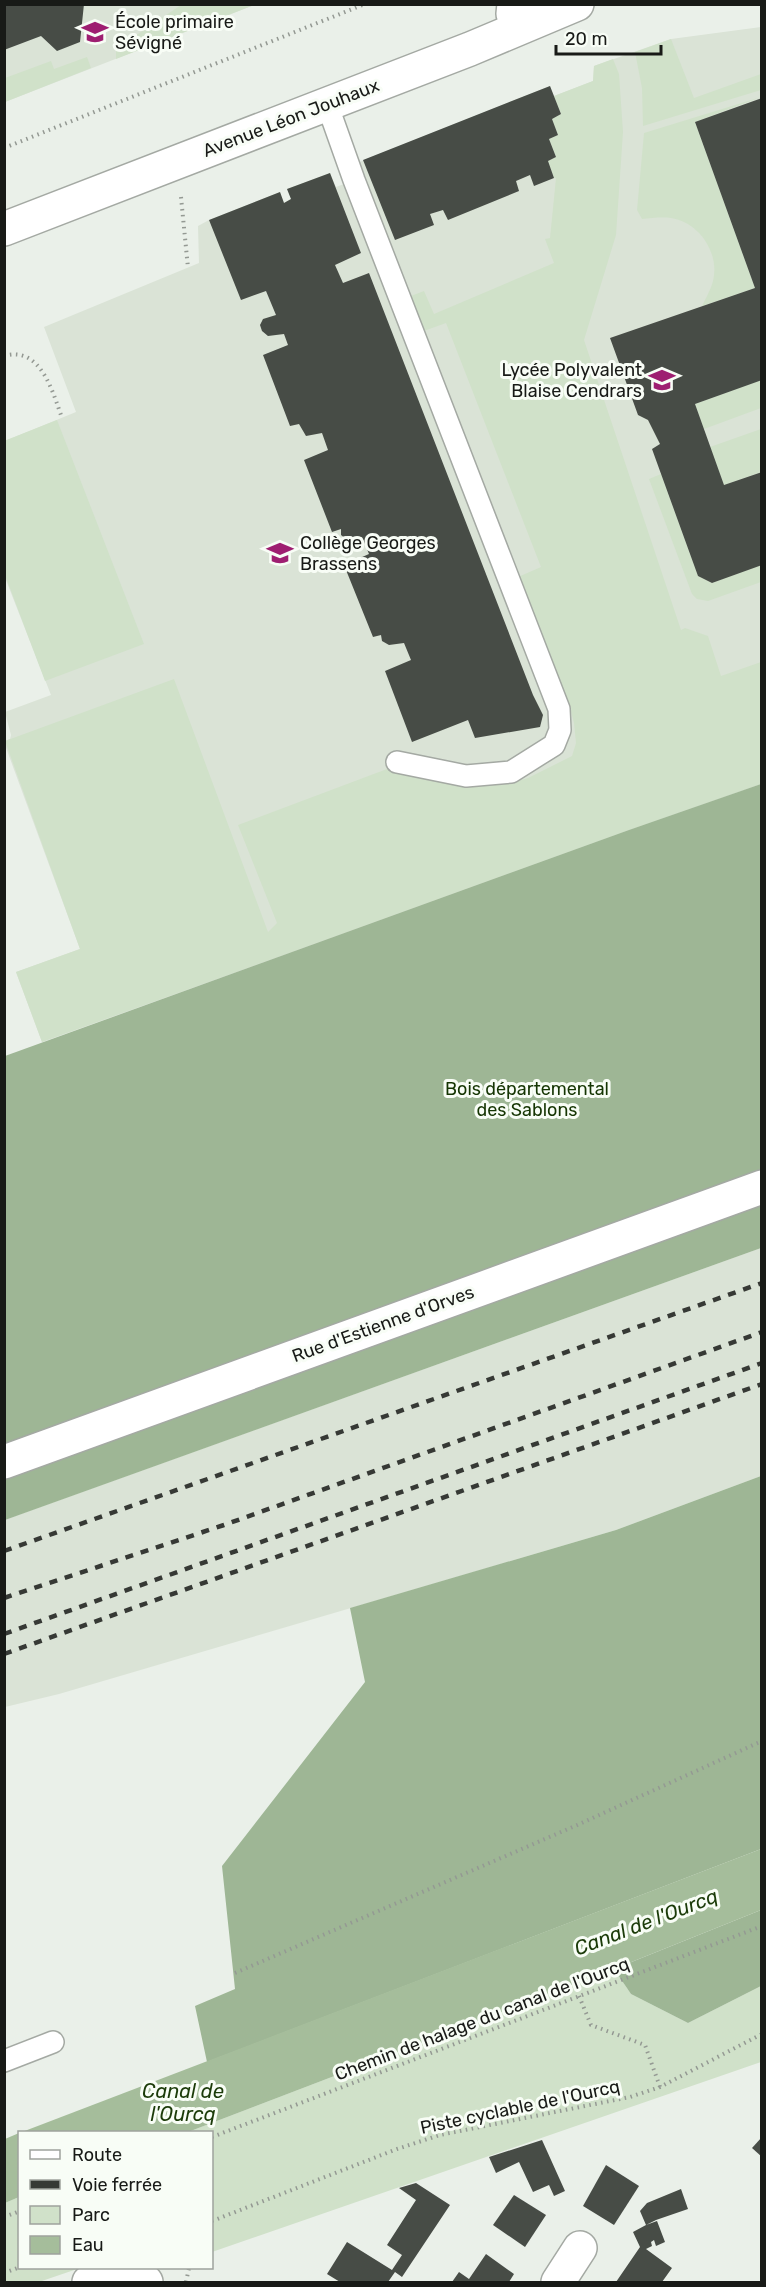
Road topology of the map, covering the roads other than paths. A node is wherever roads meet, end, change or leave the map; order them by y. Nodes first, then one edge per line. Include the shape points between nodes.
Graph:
1 (577, 4) edge
2 (516, 16) edge
3 (327, 105) junction
4 (4, 229) edge
5 (398, 762) dead end
6 (762, 1187) edge
7 (4, 1462) edge
8 (53, 2042) dead end
9 (4, 2061) edge
10 (580, 2248) dead end
11 (89, 2283) edge
12 (146, 2283) edge
13 (558, 2283) edge

1 - 2 street, Avenue Léon Jouhaux
2 - 3 street, Avenue Léon Jouhaux via 470,49
3 - 4 street, Avenue Léon Jouhaux
3 - 5 lane via 559,709 560,730 554,745 511,772 466,776
6 - 7 street, Rue d'Estienne d'Orves
8 - 9 lane
10 - 13 street
11 - 12 street via 111,2278

